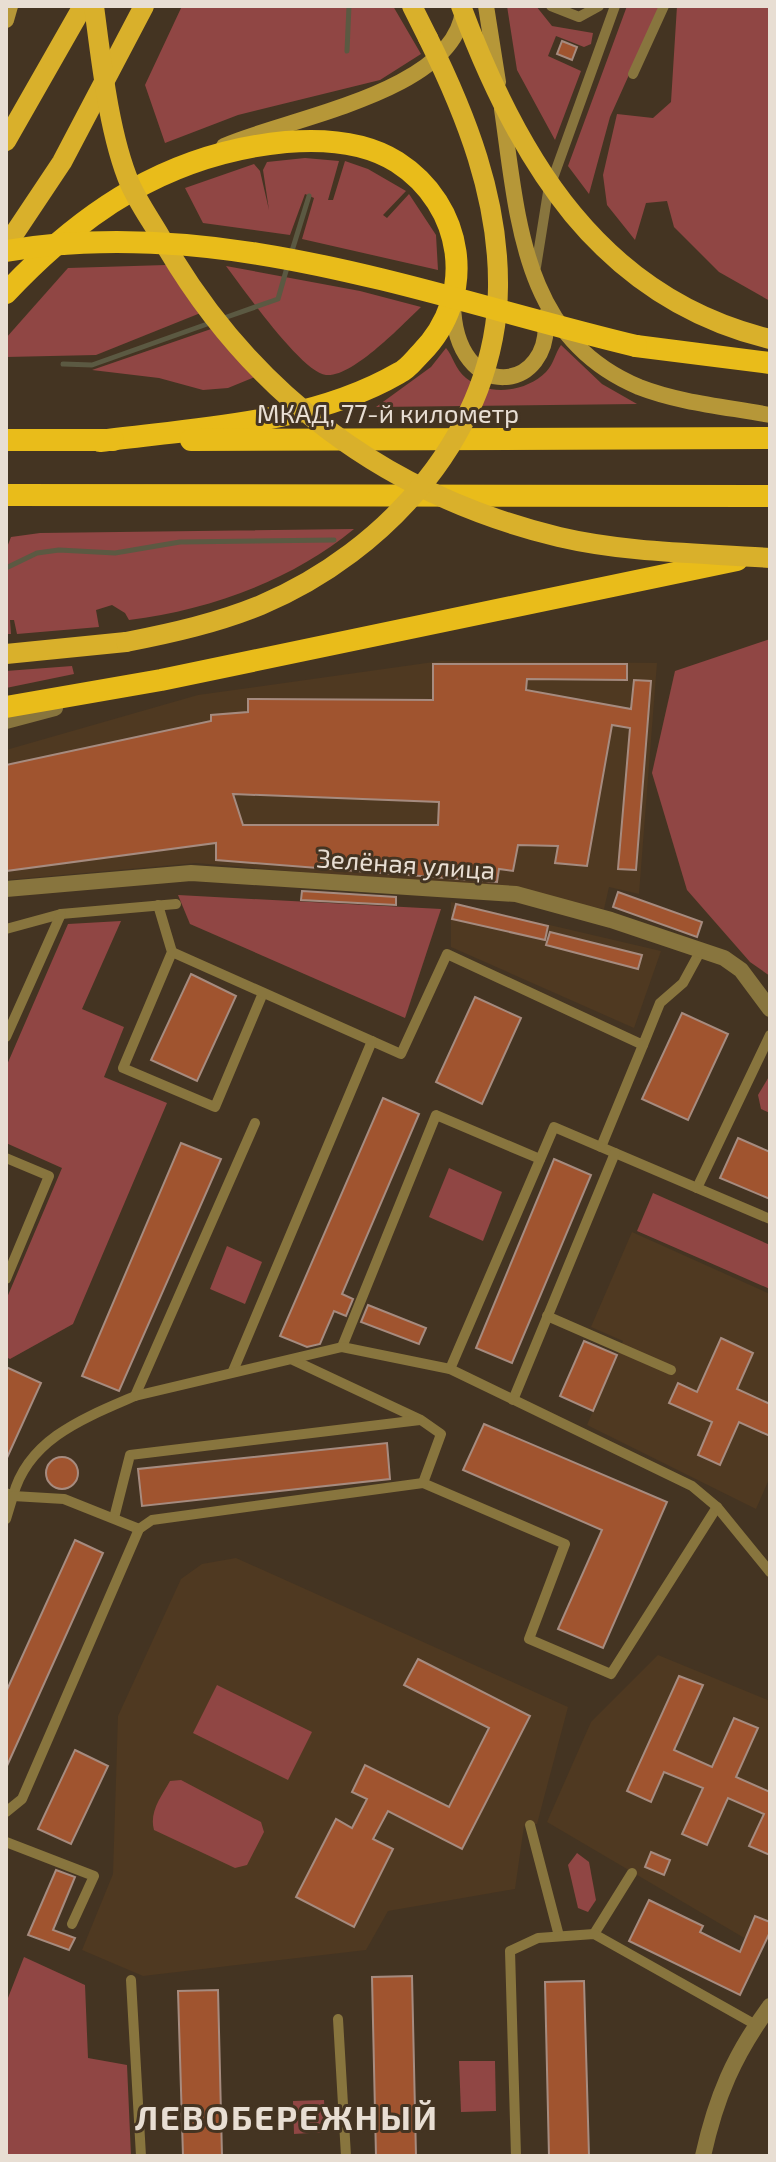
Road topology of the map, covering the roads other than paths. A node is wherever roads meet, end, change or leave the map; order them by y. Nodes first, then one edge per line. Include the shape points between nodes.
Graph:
1 (10, 6) edge
2 (83, 6) edge
3 (94, 6) edge
4 (144, 6) edge
5 (412, 6) edge
6 (462, 6) edge
7 (486, 6) edge
8 (551, 6) edge
9 (599, 6) edge
10 (615, 6) edge
11 (664, 6) edge
12 (6, 20) edge
13 (633, 74) dead end
14 (6, 141) edge
15 (197, 158) junction
16 (6, 248) edge
17 (534, 281) junction
18 (6, 293) edge
19 (543, 302) junction
20 (453, 304) junction
21 (770, 339) edge
22 (770, 363) edge
23 (770, 415) edge
24 (770, 438) edge
25 (6, 440) edge
26 (100, 441) junction
27 (6, 495) edge
28 (770, 496) edge
29 (770, 556) edge
30 (6, 654) edge
31 (161, 680) junction
32 (6, 707) edge
33 (6, 721) edge
34 (6, 889) edge
35 (176, 904) dead end
36 (158, 905) junction
37 (61, 914) junction
38 (6, 929) edge
39 (701, 950) junction
40 (172, 952) junction
41 (263, 993) junction
42 (770, 1009) edge
43 (770, 1035) edge
44 (6, 1037) edge
45 (372, 1041) junction
46 (643, 1045) junction
47 (255, 1123) dead end
48 (601, 1147) junction
49 (615, 1153) junction
50 (6, 1158) edge
51 (540, 1159) junction
52 (697, 1188) junction
53 (770, 1219) edge
54 (6, 1279) edge
55 (547, 1316) junction
56 (342, 1347) junction
57 (293, 1360) junction
58 (450, 1369) junction
59 (671, 1370) dead end
60 (233, 1371) junction
61 (135, 1396) junction
62 (513, 1400) junction
63 (421, 1420) junction
64 (423, 1483) junction
65 (9, 1495) edge
66 (717, 1507) junction
67 (114, 1518) junction
68 (6, 1519) edge
69 (139, 1529) junction
70 (770, 1572) edge
71 (6, 1812) edge
72 (530, 1825) dead end
73 (6, 1842) edge
74 (632, 1873) dead end
75 (72, 1924) dead end
76 (594, 1934) junction
77 (559, 1936) junction
78 (131, 1980) dead end
79 (770, 2006) edge
80 (338, 2019) dead end
81 (756, 2025) junction
82 (141, 2156) edge
83 (346, 2156) edge
84 (516, 2156) edge
85 (703, 2156) edge

1 - 12 main road
2 - 14 main road
3 - 29 main road, bridge via 104,86 130,183 186,281 240,351 307,416 386,470 483,513 561,537 664,551
4 - 16 main road via 62,162
5 - 30 main road, bridge via 465,114 488,194 498,286 478,390 456,435 392,520 347,556 260,605 191,629 126,642
6 - 15 main road via 455,36 444,52 411,77
6 - 21 main road, bridge via 516,133 549,186 591,237 640,281 686,310
7 - 17 main road
8 - 9 lane via 579,17
10 - 17 lane via 548,192
11 - 13 lane
15 - 18 highway via 91,216
15 - 20 highway via 318,139 358,146 395,161 440,203 454,236 459,268
16 - 22 highway, bridge via 111,242 305,260 636,346
17 - 19 main road
19 - 20 main road via 547,330 538,357 516,375 501,376 472,365 461,351
19 - 23 main road via 568,337 613,374 676,398
20 - 26 highway via 436,337 402,372 358,392 254,420
24 - 26 highway, МКАД, 77-й километр
25 - 26 highway, МКАД, 77-й километр
27 - 28 highway
29 - 31 highway via 672,571
31 - 32 highway
31 - 33 street
34 - 39 street, Зелёная улица via 191,873 516,894
35 - 36 lane
36 - 37 lane
36 - 40 lane
37 - 38 lane
37 - 44 lane
39 - 42 street, Зелёная улица via 741,970
39 - 46 lane via 683,983 660,1003
40 - 41 lane
40 - 41 lane via 123,1068 215,1107
41 - 45 lane
43 - 52 lane
45 - 46 lane via 401,1054 447,954
45 - 60 lane
46 - 48 lane
47 - 61 lane
48 - 49 lane
48 - 51 lane via 554,1127
49 - 52 lane
49 - 55 lane
50 - 54 lane via 49,1176
51 - 56 lane via 436,1115
51 - 58 lane
52 - 53 lane
55 - 59 lane
55 - 62 lane
56 - 57 lane
56 - 58 lane
57 - 60 lane
57 - 63 lane
58 - 62 lane
60 - 61 lane
61 - 65 lane via 36,1450
62 - 66 lane via 692,1486
63 - 64 lane via 441,1434
63 - 67 lane via 130,1455
64 - 66 lane via 565,1544 529,1639 611,1674
64 - 69 lane via 152,1520
65 - 67 lane via 64,1499
65 - 68 lane
66 - 70 lane
67 - 69 lane
69 - 71 lane via 22,1799
72 - 77 lane
73 - 75 lane via 94,1876
74 - 76 lane
76 - 77 lane
76 - 81 lane
77 - 84 lane via 538,1938 510,1951
78 - 82 lane
79 - 81 street
80 - 83 lane
81 - 85 street via 713,2106

